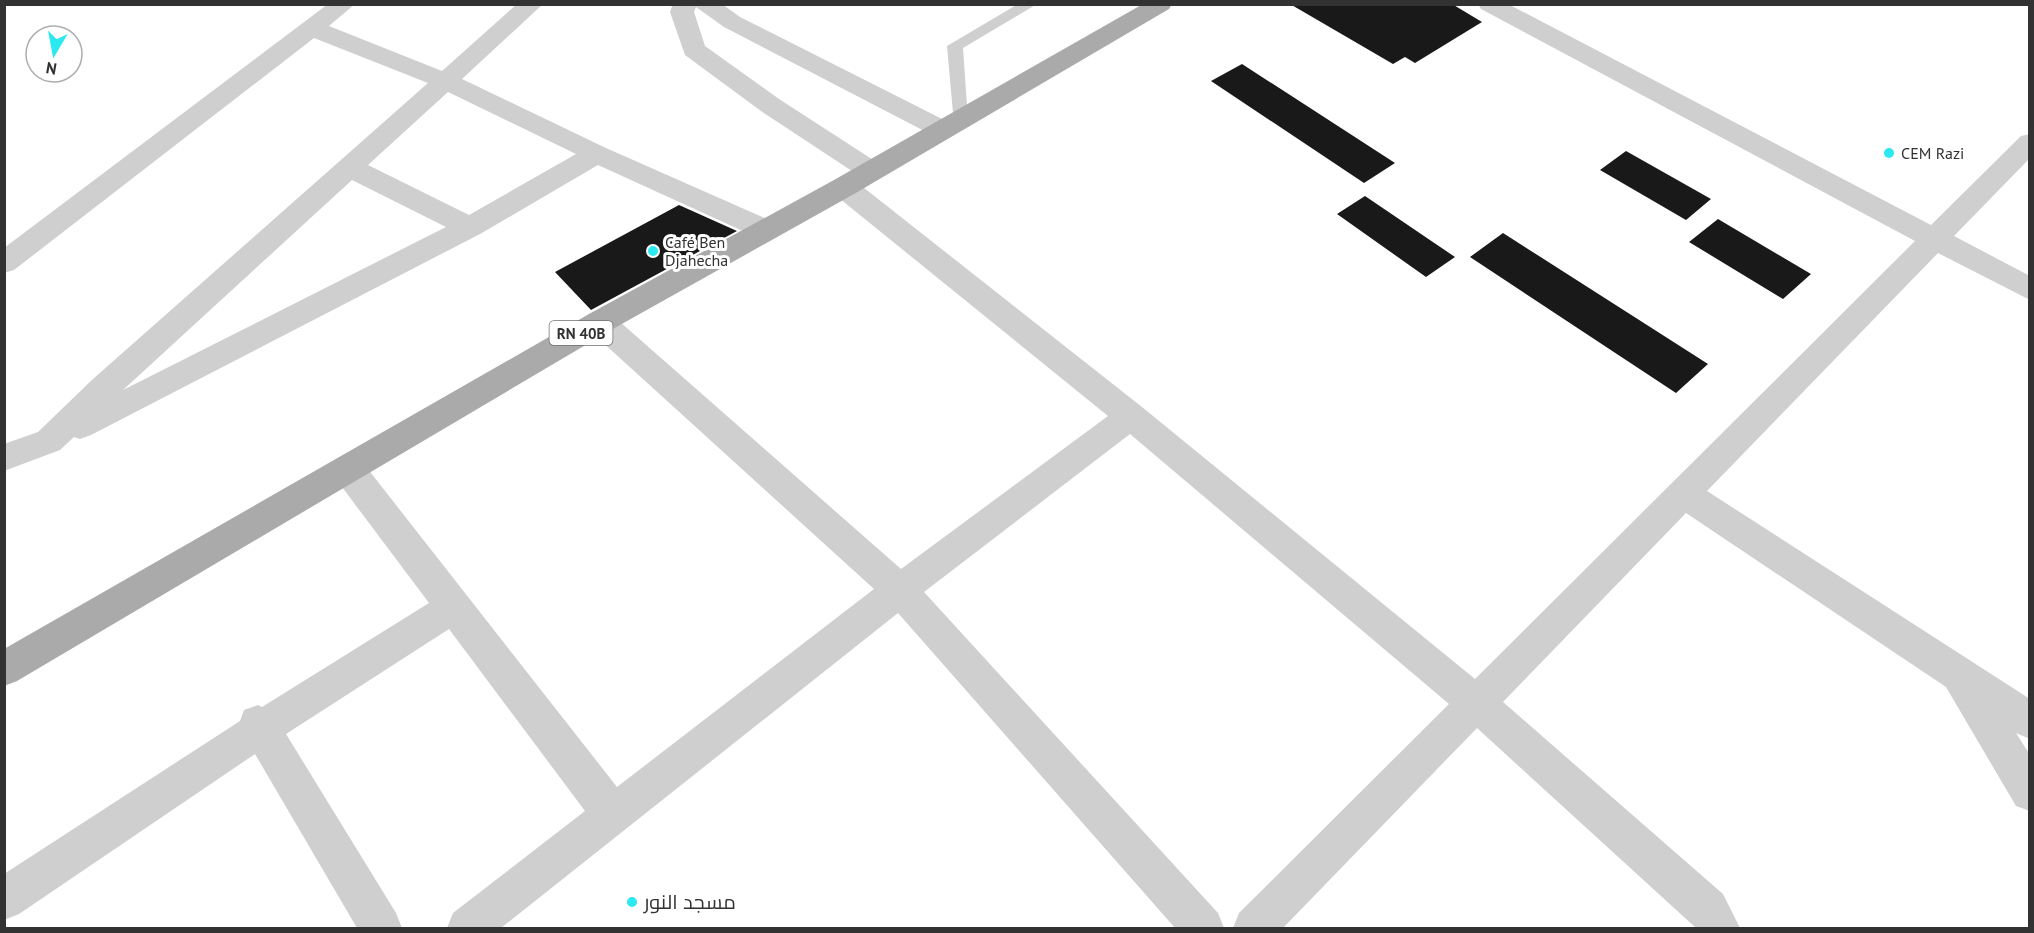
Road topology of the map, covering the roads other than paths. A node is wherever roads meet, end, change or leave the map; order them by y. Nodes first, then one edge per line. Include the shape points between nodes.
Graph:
1 (344, 4) edge
2 (532, 4) edge
3 (685, 4) edge
4 (705, 4) edge
5 (1030, 4) edge
6 (1161, 4) edge
7 (1489, 4) edge
8 (311, 28) junction
9 (445, 81) junction
10 (952, 125) junction
11 (2030, 142) edge
12 (597, 154) junction
13 (349, 167) junction
14 (857, 179) junction
15 (470, 227) junction
16 (766, 230) junction
17 (1933, 239) junction
18 (4, 263) edge
19 (2030, 289) edge
20 (600, 322) junction
21 (1131, 416) junction
22 (49, 441) junction
23 (4, 458) edge
24 (348, 469) junction
25 (1683, 493) junction
26 (900, 590) junction
27 (454, 607) junction
28 (4, 669) edge
29 (1957, 674) junction
30 (1476, 703) junction
31 (2030, 721) edge
32 (260, 726) junction
33 (2030, 792) edge
34 (613, 815) junction
35 (4, 899) edge
36 (381, 928) edge
37 (468, 928) edge
38 (1203, 928) edge
39 (1254, 928) edge
40 (1719, 928) edge

1 - 8 street
2 - 9 street
3 - 14 street via 682,12 694,50 770,105
4 - 10 street via 732,22
5 - 10 lane via 955,46
6 - 10 main road, RN 40B
7 - 17 street
8 - 9 street
8 - 18 street
9 - 12 street
9 - 13 street
10 - 14 main road, RN 40B
11 - 17 street
12 - 15 street
12 - 16 street
13 - 15 street
13 - 22 street
14 - 16 main road, RN 40B
14 - 21 street
15 - 22 street
16 - 20 main road, RN 40B
17 - 19 street
17 - 25 street
20 - 24 main road, RN 40B
20 - 26 street
21 - 26 street
21 - 30 street
22 - 23 street
24 - 27 street
24 - 28 main road, RN 40B
25 - 29 street
25 - 30 street
26 - 34 street
26 - 38 street
27 - 32 street
27 - 34 street
29 - 31 street
29 - 33 street
30 - 39 street
30 - 40 street via 1708,909
32 - 35 street
32 - 36 street
34 - 37 street

